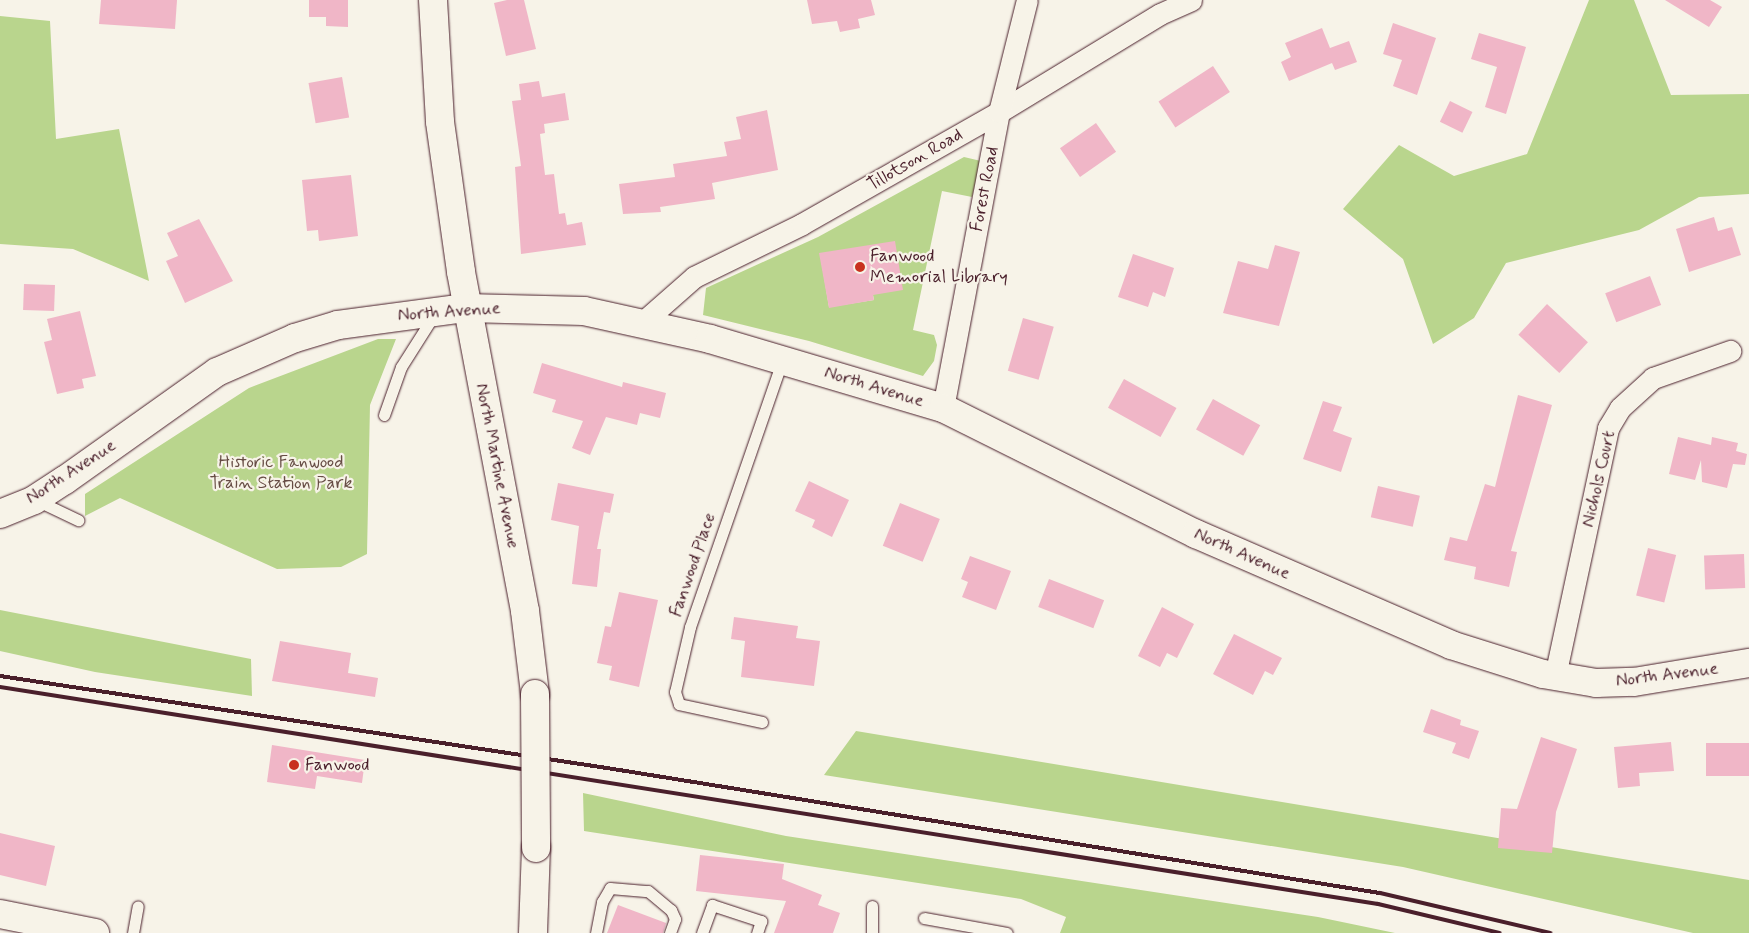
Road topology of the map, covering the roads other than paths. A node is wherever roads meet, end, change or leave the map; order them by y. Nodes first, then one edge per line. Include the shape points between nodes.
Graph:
1 (433, 0) edge
2 (1027, 0) edge
3 (1191, 0) edge
4 (999, 112) junction
5 (466, 308) junction
6 (436, 311) junction
7 (643, 322) junction
8 (1730, 351) dead end
9 (782, 359) junction
10 (942, 408) junction
11 (384, 416) dead end
12 (34, 500) junction
13 (0, 514) edge
14 (78, 520) dead end
15 (1749, 663) edge
16 (1555, 676) junction
17 (762, 722) dead end
18 (138, 906) dead end
19 (872, 906) dead end
20 (0, 914) edge
21 (924, 918) dead end
22 (94, 933) edge
23 (132, 933) edge
24 (533, 933) edge
25 (596, 933) edge
26 (670, 933) edge
27 (702, 933) edge
28 (758, 933) edge
29 (872, 933) edge
30 (1007, 933) edge

1 - 5 street, North Martine Avenue via 440,122
2 - 4 street, Forest Road
3 - 4 street, Tillotson Road via 1160,14
4 - 7 street, Tillotson Road via 802,224 694,277
4 - 10 street, Forest Road
5 - 6 street, North Avenue
5 - 7 street, North Avenue via 584,311
5 - 24 street, North Martine Avenue, bridge via 525,611 535,694
6 - 11 lane via 401,367
6 - 12 street, North Avenue via 338,325 250,355 180,395
7 - 9 street, North Avenue
8 - 16 street, Nichols Court via 1653,378 1620,408 1608,428
9 - 10 street, North Avenue
9 - 17 lane, Fanwood Place via 690,627 675,692 679,704
10 - 16 street, North Avenue via 1196,534 1433,637
12 - 13 street, North Avenue
12 - 14 lane
15 - 16 street, North Avenue via 1634,682 1596,683
18 - 23 lane
19 - 29 lane
20 - 22 street
21 - 30 lane
25 - 26 lane via 602,902 610,888 648,891 671,910 675,919
27 - 28 lane via 712,905 761,921

